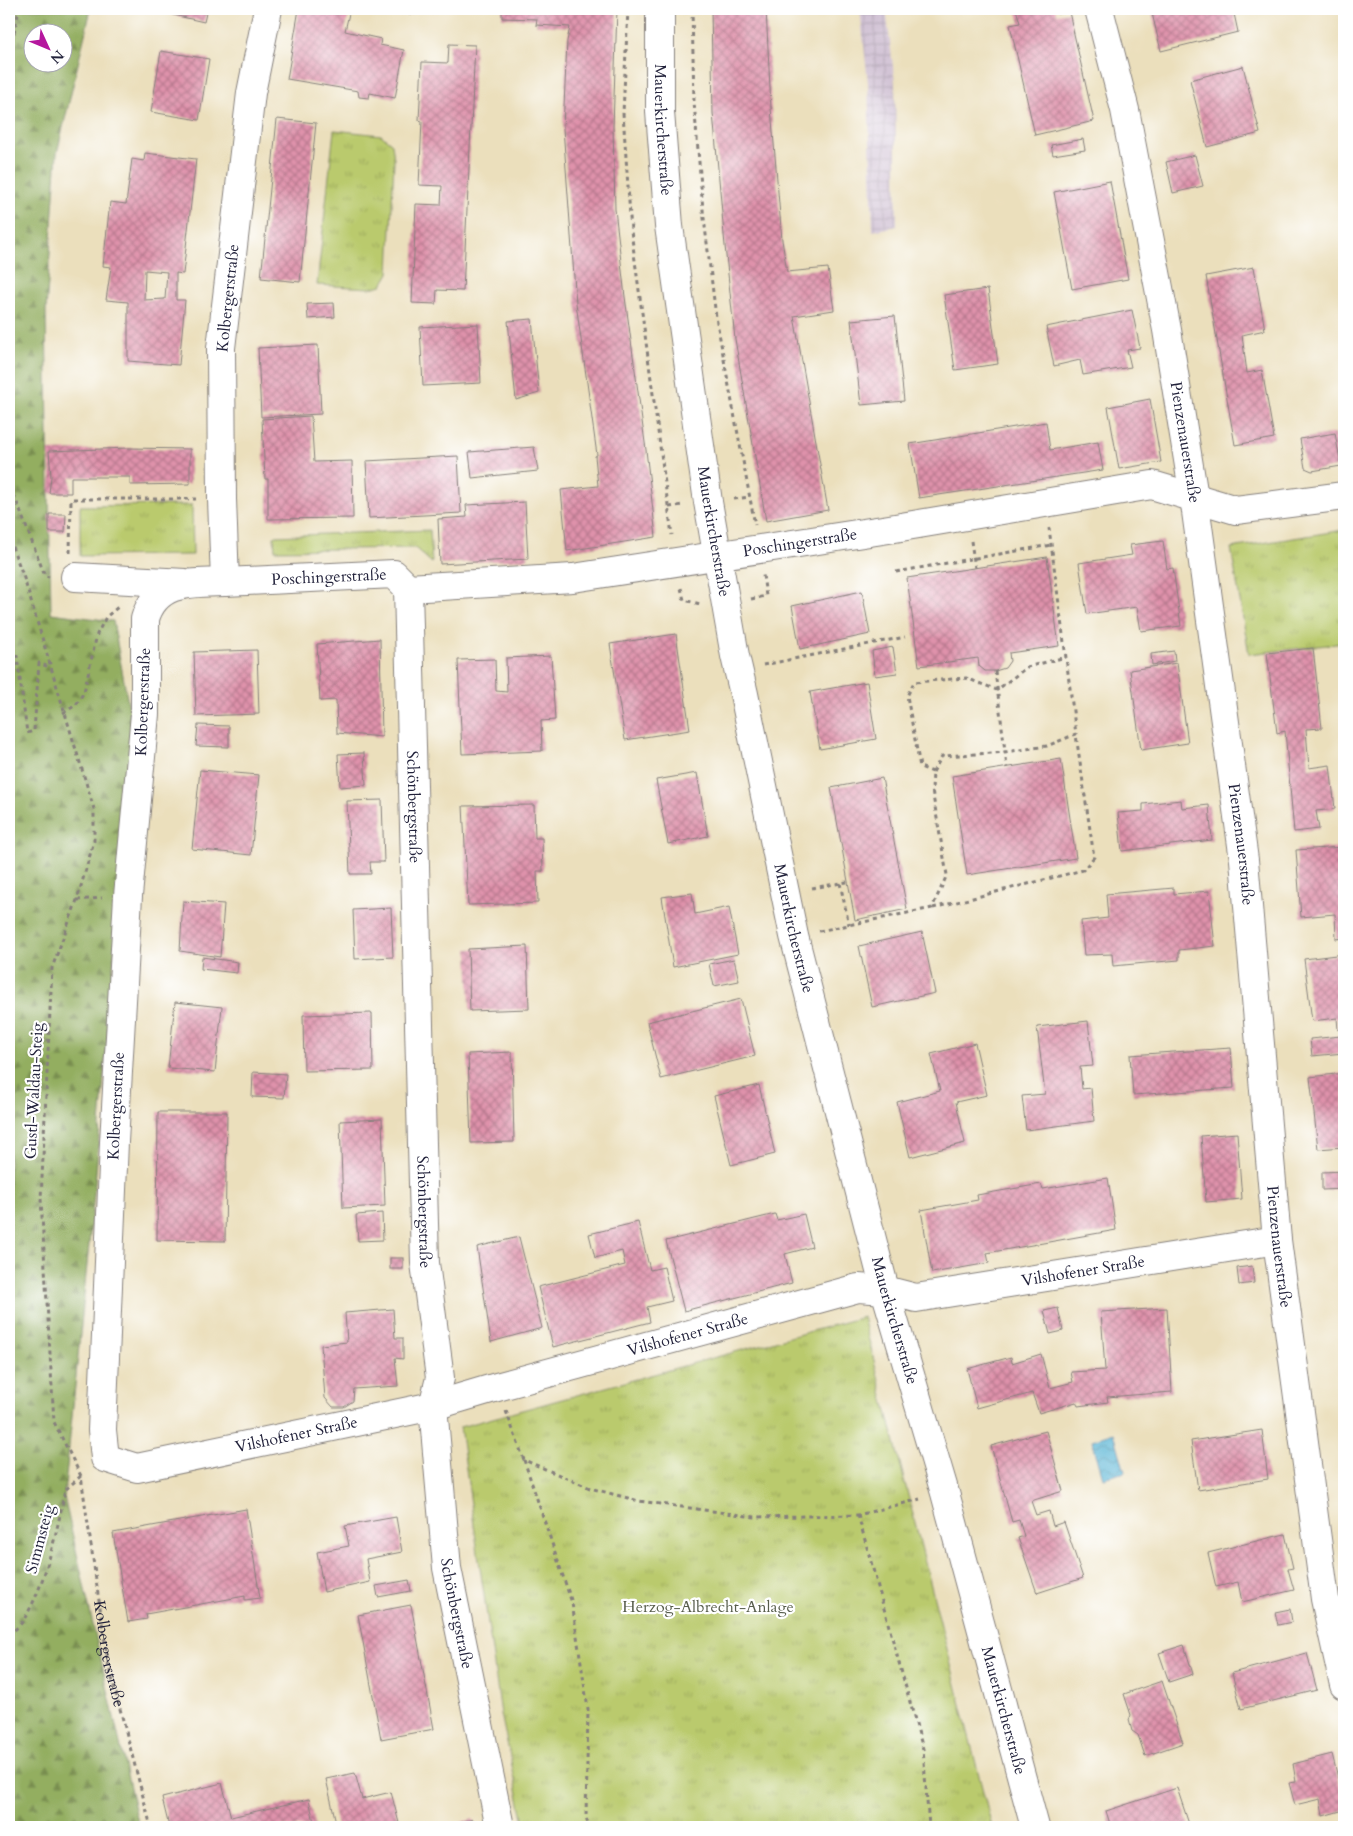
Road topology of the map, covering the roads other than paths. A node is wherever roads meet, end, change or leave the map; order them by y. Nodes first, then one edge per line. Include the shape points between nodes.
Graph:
1 (268, 9) edge
2 (660, 9) edge
3 (1099, 9) edge
4 (1344, 496) edge
5 (1194, 497) junction
6 (717, 555) junction
7 (72, 577) road end
8 (225, 582) junction
9 (186, 583) junction
10 (408, 588) junction
11 (1277, 1240) junction
12 (885, 1290) junction
13 (433, 1406) junction
14 (105, 1458) joint
15 (1344, 1684) edge
16 (500, 1827) edge
17 (1036, 1827) edge

1 - 8 street, Kolbergerstraße via 251,93 221,348
2 - 6 street, Mauerkircherstraße via 660,112 668,226
3 - 5 street, Pienzenauerstraße via 1125,110
4 - 5 street, Poschingerstraße via 1236,510
5 - 6 street, Poschingerstraße via 1152,485
5 - 11 street, Pienzenauerstraße via 1244,860
6 - 10 street, Poschingerstraße via 573,578
6 - 12 street, Mauerkircherstraße via 792,928
7 - 9 street
8 - 9 street
8 - 10 street, Poschingerstraße via 394,574
9 - 14 street, Kolbergerstraße via 156,598 145,619 145,714 128,896 114,1142 102,1430
10 - 13 street, Schönbergstraße via 424,1263 440,1378
11 - 12 street, Vilshofener Straße via 916,1298
11 - 15 street, Pienzenauerstraße via 1325,1598
12 - 13 street, Vilshofener Straße via 858,1288
12 - 17 street, Mauerkircherstraße via 945,1493
13 - 14 street, Vilshofener Straße via 137,1468
13 - 16 street, Schönbergstraße via 447,1568

